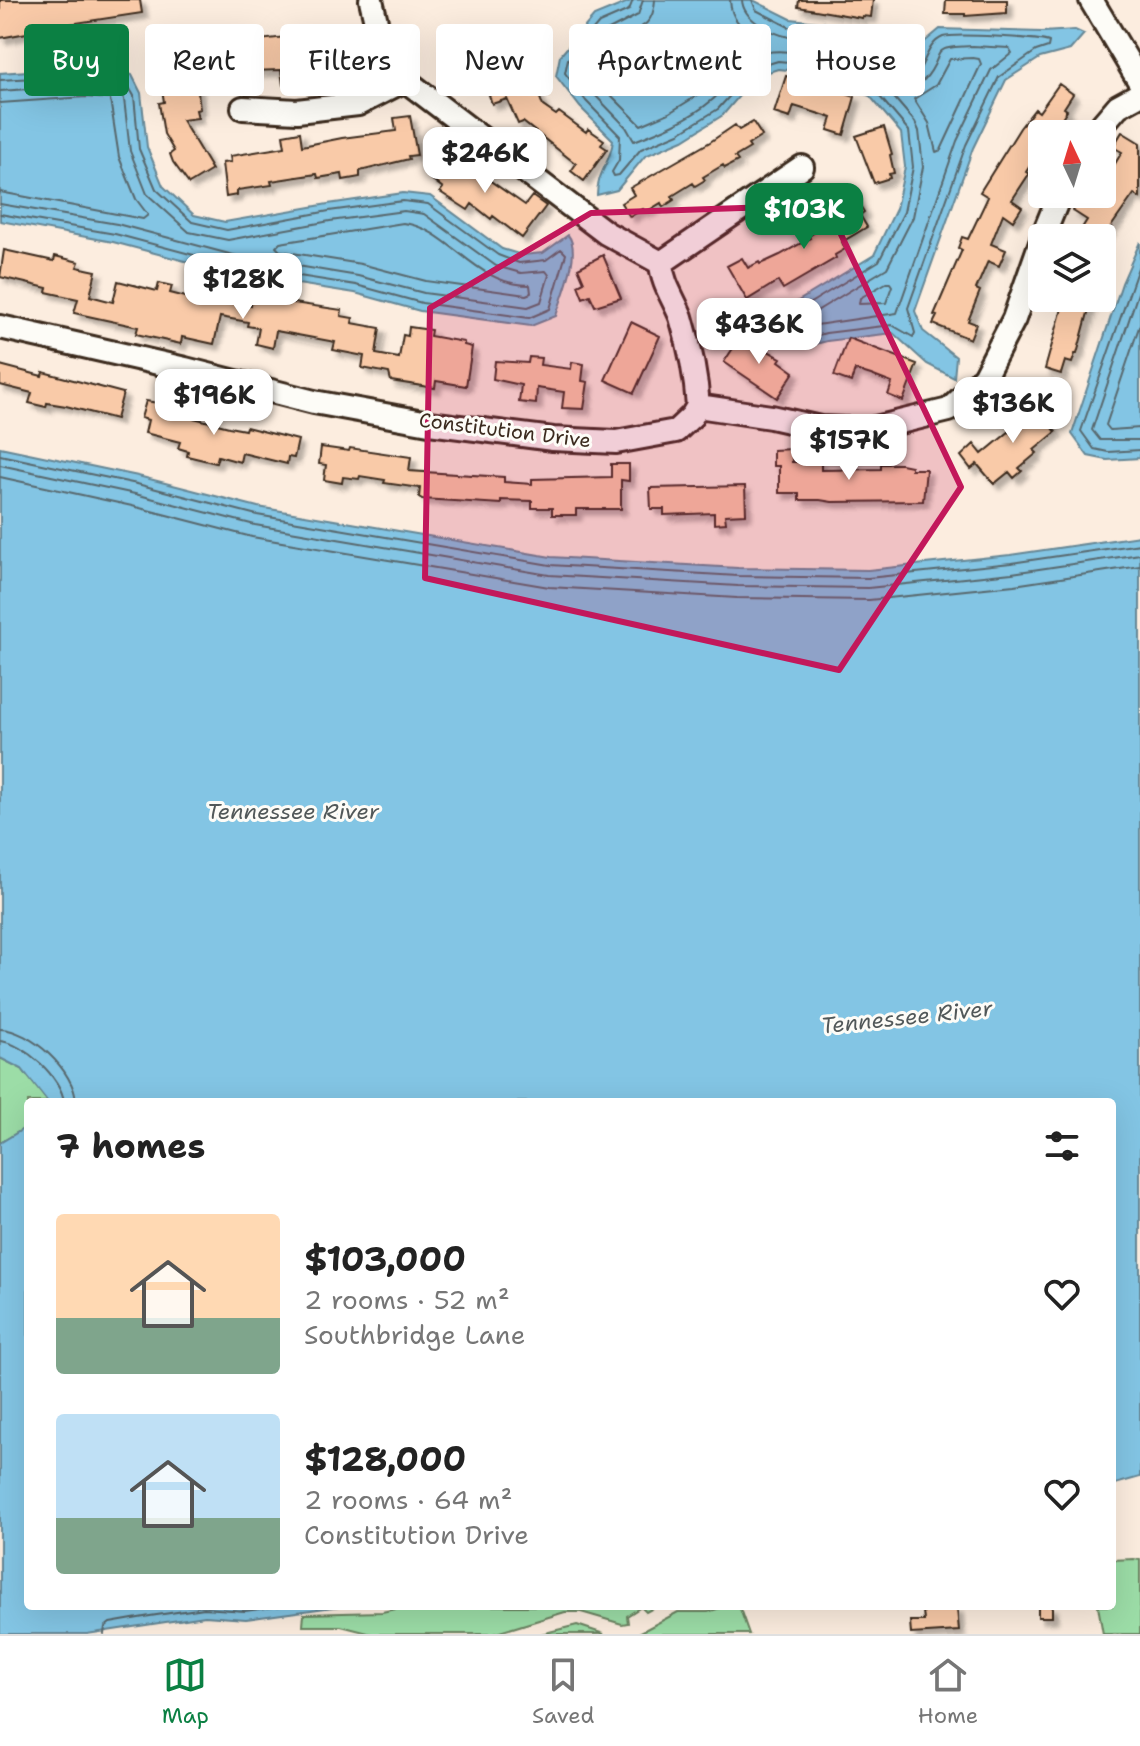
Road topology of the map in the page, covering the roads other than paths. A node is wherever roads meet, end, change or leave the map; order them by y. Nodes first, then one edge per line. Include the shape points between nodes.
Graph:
1 (371, 0) edge
2 (1091, 0) edge
3 (377, 24) edge
4 (1140, 82) edge
5 (420, 91) edge
6 (1140, 94) edge
7 (374, 96) edge
8 (243, 108) dead end
9 (1106, 120) edge
10 (802, 167) dead end
11 (661, 263) junction
12 (1028, 278) edge
13 (0, 327) edge
14 (698, 406) junction

1 - 3 street
2 - 4 street
5 - 11 street via 606,233
6 - 9 street
7 - 8 street via 358,104 297,111
10 - 11 street
11 - 14 street via 695,367
12 - 14 street via 984,377 949,410 867,430 820,428
13 - 14 street, Constitution Drive via 314,402 553,439 616,442 676,431

